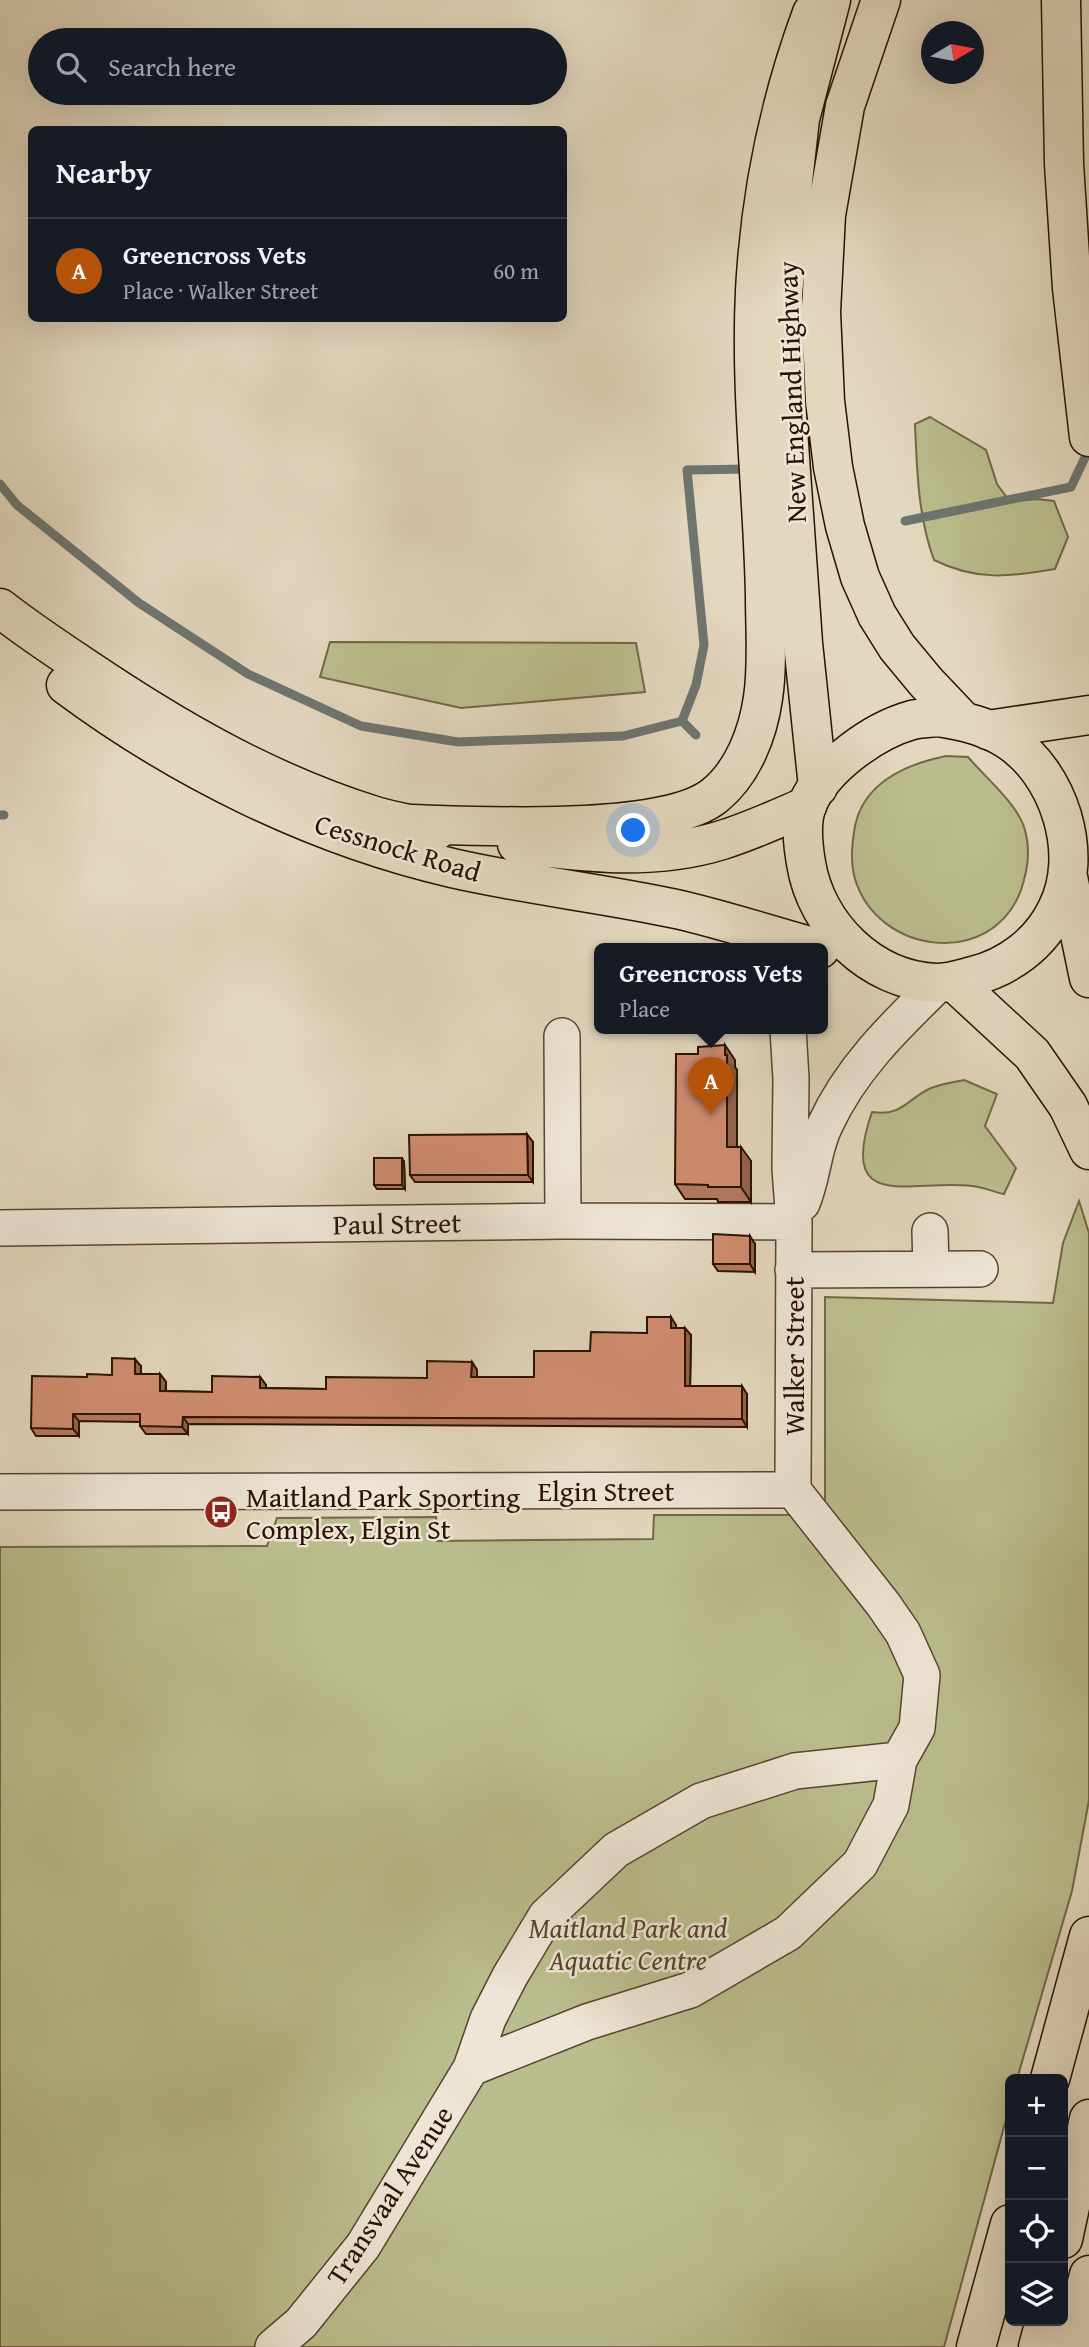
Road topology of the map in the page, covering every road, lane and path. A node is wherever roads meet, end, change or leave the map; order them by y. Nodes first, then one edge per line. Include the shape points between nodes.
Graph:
1 (817, 0) edge
2 (831, 0) edge
3 (881, 0) edge
4 (1060, 0) edge
5 (1089, 437) edge
6 (0, 608) edge
7 (32, 633) junction
8 (1089, 715) edge
9 (976, 725) junction
10 (813, 797) junction
11 (412, 824) junction
12 (1075, 854) edge
13 (764, 940) edge
14 (783, 943) edge
15 (828, 951) edge
16 (874, 964) junction
17 (1089, 978) edge
18 (946, 982) junction
19 (788, 1034) edge
20 (562, 1036) dead end
21 (1089, 1150) edge
22 (563, 1221) junction
23 (794, 1222) junction
24 (0, 1228) edge
25 (930, 1231) dead end
26 (931, 1269) junction
27 (980, 1269) dead end
28 (793, 1270) junction
29 (793, 1490) junction
30 (0, 1492) edge
31 (899, 1760) junction
32 (1089, 1936) edge
33 (471, 2068) junction
34 (1051, 2074) edge
35 (1089, 2119) edge
36 (1068, 2216) edge
37 (1005, 2242) edge
38 (1089, 2275) edge
39 (1044, 2326) edge
40 (273, 2347) edge
41 (976, 2347) edge
42 (1038, 2347) edge
43 (1071, 2347) edge

1 - 11 main road via 792,70 772,149 760,233 753,345 766,646 763,696 748,751 715,795 691,809 663,816 570,824
2 - 10 main road, New England Highway via 800,119 783,295
3 - 9 main road via 845,106 826,215 821,312 833,467 860,577 877,615 926,682
4 - 5 main road via 1071,275
6 - 7 main road, Cessnock Road
7 - 11 main road, Cessnock Road via 166,722 221,751 285,782 376,816
7 - 13 main road, Cessnock Road via 66,685 109,716 225,783 306,820 451,868 677,910
8 - 9 main road
9 - 10 main road via 938,717 886,730 837,764
9 - 12 main road via 1027,754 1047,781
10 - 11 main road, Cessnock Road via 754,830 669,851 568,851
10 - 16 main road, New England Highway via 803,828 808,877 816,899 849,945
12 - 17 main road
12 - 18 main road via 1052,921 1018,956 992,971
13 - 14 main road, Cessnock Road
15 - 16 main road, Cessnock Road
16 - 18 main road via 898,975
18 - 21 main road via 1032,1054 1068,1106
18 - 23 street, Walker Street via 867,1057 838,1101 824,1127
19 - 23 street, Walker Street
20 - 22 street
22 - 23 street, Paul Street
22 - 24 street, Paul Street
23 - 28 street, Walker Street
25 - 26 street
26 - 27 street
26 - 28 street
28 - 29 street, Walker Street
29 - 30 street, Elgin Street
29 - 31 street via 883,1604 903,1633 922,1675 917,1728
31 - 33 street via 891,1805 859,1864 788,1933 690,1990 587,2022
31 - 33 street, Transvaal Avenue via 795,1771 701,1801 616,1850 546,1916 488,2019
32 - 34 main road
33 - 40 street, Transvaal Avenue via 363,2246 301,2323
35 - 36 main road
37 - 41 main road
38 - 43 main road
39 - 42 main road

